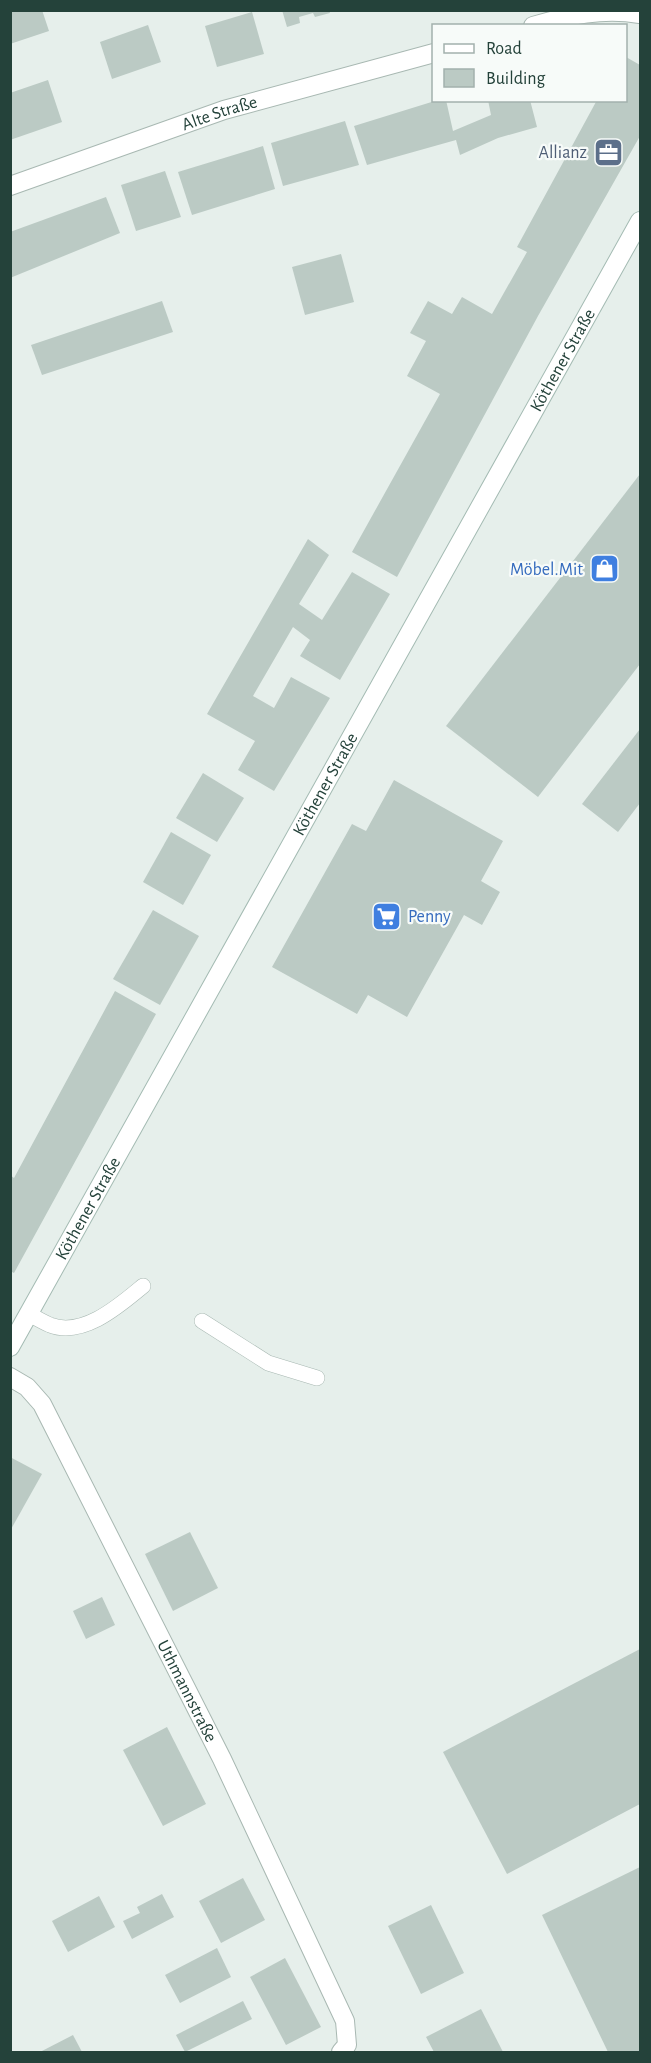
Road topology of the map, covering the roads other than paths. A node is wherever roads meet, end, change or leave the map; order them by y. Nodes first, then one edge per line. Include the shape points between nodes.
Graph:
1 (640, 14) edge
2 (540, 24) edge
3 (432, 54) edge
4 (10, 186) edge
5 (640, 221) edge
6 (143, 1286) dead end
7 (29, 1314) junction
8 (202, 1321) dead end
9 (10, 1347) edge
10 (10, 1377) edge
11 (317, 1378) dead end
12 (341, 2052) edge

1 - 2 street via 578,13
3 - 4 street, Alte Straße via 224,110
5 - 7 street, Köthener Straße
6 - 7 lane via 118,1306 81,1326 52,1326
7 - 9 street, Köthener Straße
8 - 11 lane via 268,1363
10 - 12 street, Uthmannstraße via 27,1387 42,1404 222,1759 345,2021 347,2045

